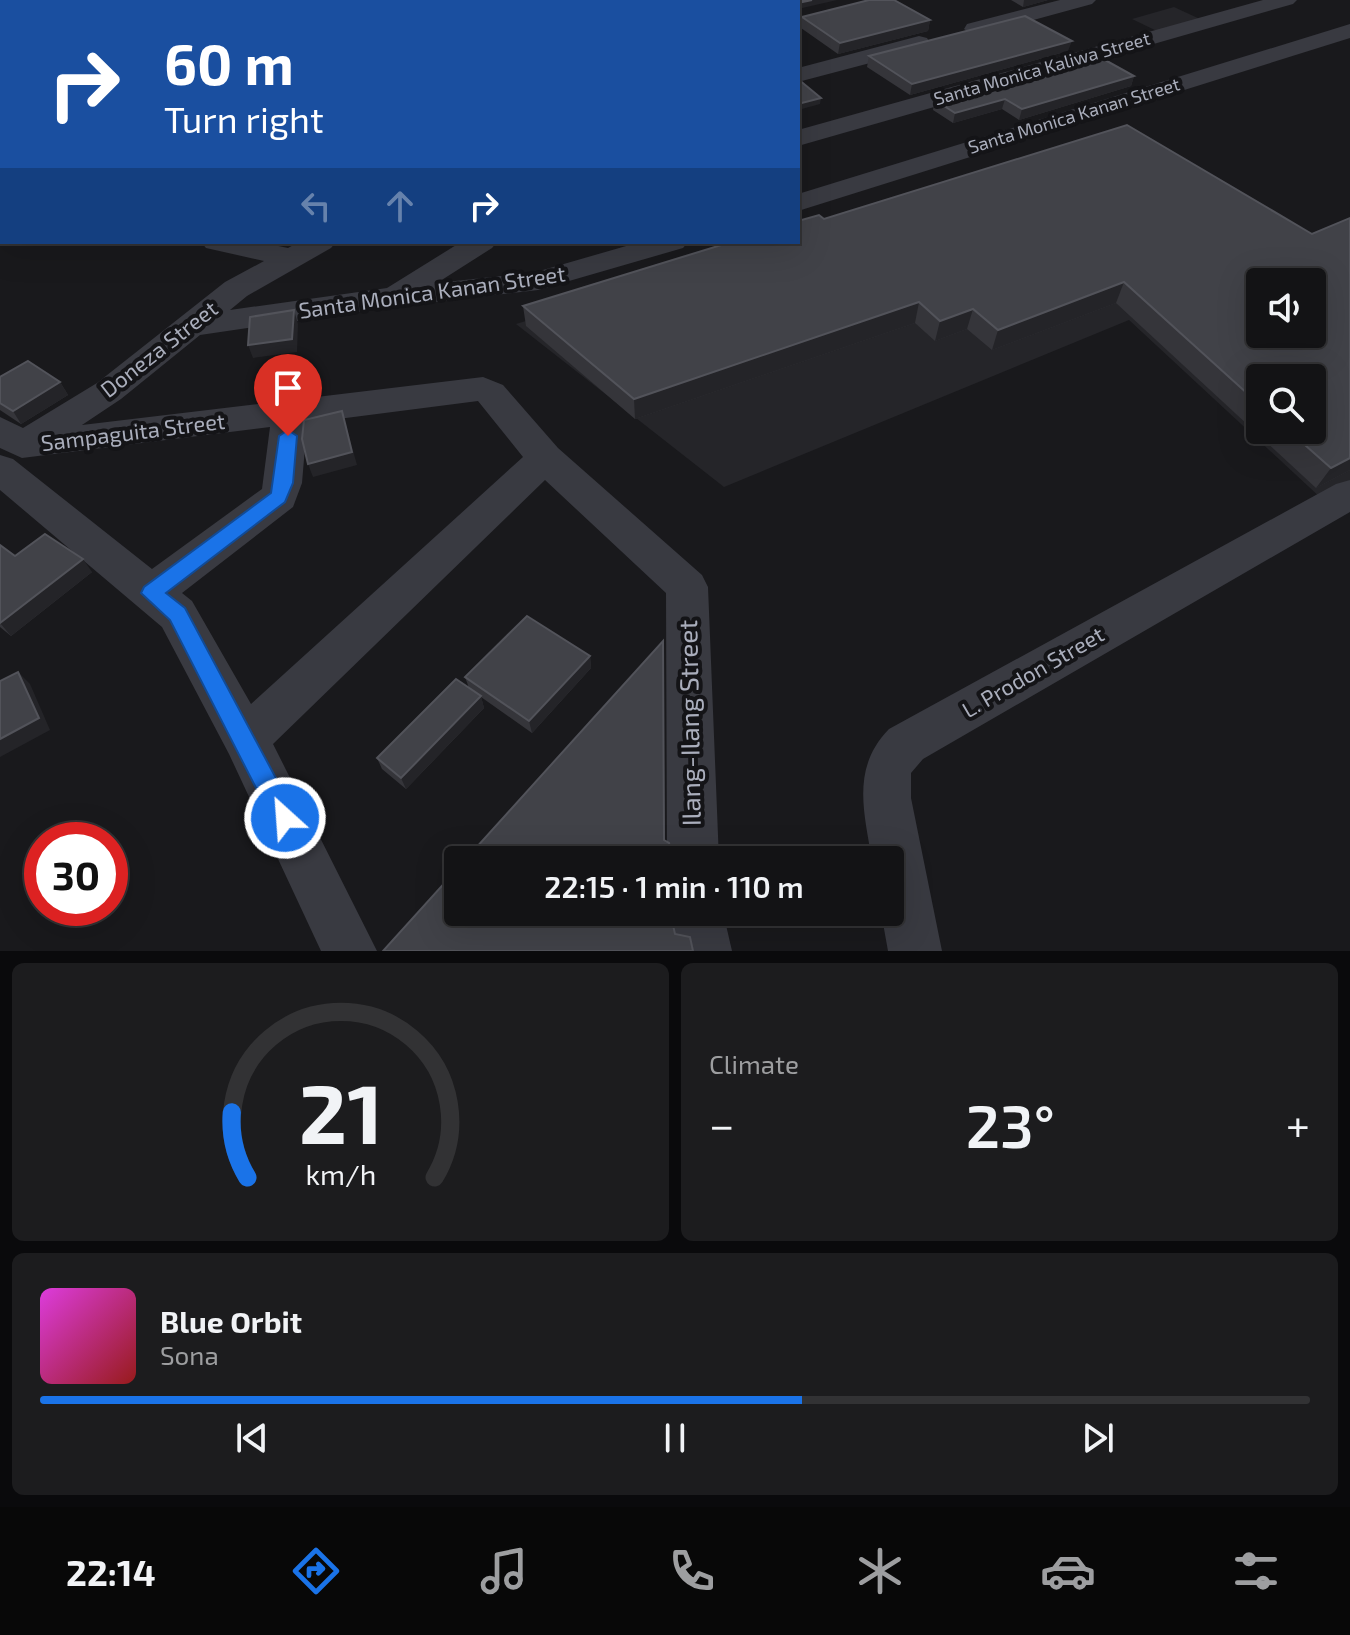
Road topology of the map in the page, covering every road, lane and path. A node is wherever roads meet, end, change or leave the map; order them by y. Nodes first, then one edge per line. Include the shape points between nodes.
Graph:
1 (1085, 0) edge
2 (1286, 0) edge
3 (1210, 22) junction
4 (1350, 31) edge
5 (1279, 52) junction
6 (800, 74) edge
7 (899, 109) junction
8 (800, 137) edge
9 (963, 151) junction
10 (800, 202) edge
11 (238, 244) edge
12 (479, 244) edge
13 (666, 244) edge
14 (306, 250) edge
15 (392, 297) junction
16 (188, 326) junction
17 (290, 412) junction
18 (5, 451) edge
19 (545, 458) junction
20 (1350, 494) edge
21 (151, 593) junction
22 (246, 739) junction
23 (693, 846) edge
24 (699, 926) edge
25 (350, 951) edge
26 (705, 951) edge
27 (915, 951) edge

1 - 6 street
2 - 3 street, Santa Monica Kaliwa Street
3 - 5 street
3 - 7 street, Santa Monica Kaliwa Street
4 - 5 street, Santa Monica Kanan Street
5 - 9 street, Santa Monica Kanan Street
7 - 8 street, Santa Monica Kaliwa Street
7 - 9 street
9 - 10 street, Santa Monica Kanan Street
11 - 14 street
12 - 15 street
13 - 15 street, Santa Monica Kanan Street via 538,281
14 - 16 street, Doneza Street via 236,289
15 - 16 street, Santa Monica Kanan Street
16 - 18 street, Doneza Street via 109,391
17 - 18 street, Sampaguita Street
17 - 19 street, Sampaguita Street via 483,389 498,399
17 - 21 street via 279,497
18 - 21 street
19 - 22 street
19 - 23 street, Ilang-Ilang Street via 687,587
20 - 27 street, L. Prodon Street via 906,744 890,760 886,798
21 - 22 street via 177,614
22 - 25 street
24 - 26 street

